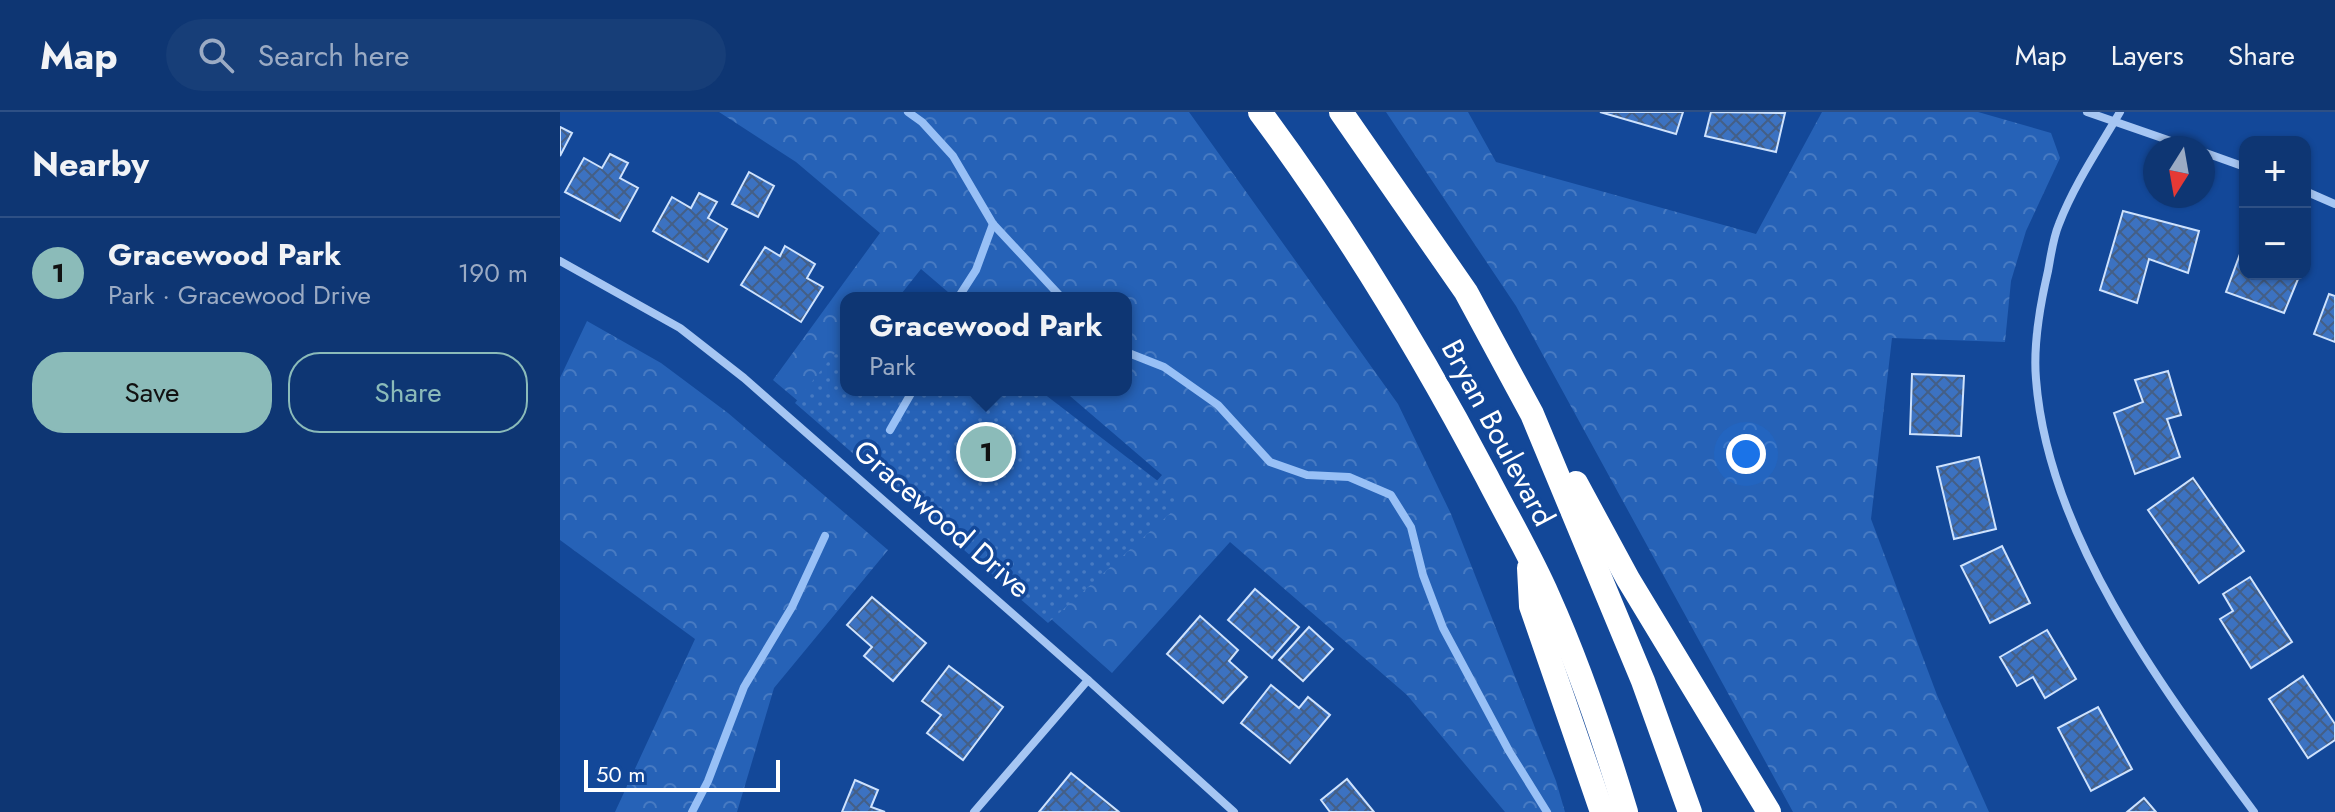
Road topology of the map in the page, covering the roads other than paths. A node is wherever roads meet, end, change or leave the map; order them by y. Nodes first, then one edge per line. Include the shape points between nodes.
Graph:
1 (1260, 112) edge
2 (1341, 112) edge
3 (2087, 112) edge
4 (2118, 116) edge
5 (2164, 136) edge
6 (2215, 156) edge
7 (2239, 165) edge
8 (2311, 194) edge
9 (2335, 204) edge
10 (560, 261) edge
11 (1532, 414) junction
12 (1529, 557) junction
13 (1088, 680) junction
14 (974, 812) edge
15 (1234, 812) edge
16 (1602, 812) edge
17 (1626, 812) edge
18 (1690, 812) edge
19 (1769, 812) edge
20 (2254, 812) edge

1 - 12 highway, Bryan Boulevard via 1392,305
2 - 11 highway, Bryan Boulevard via 1466,292
3 - 4 street
4 - 5 street
4 - 20 street via 2059,224 2041,301 2036,377 2047,450 2107,591 2150,666
6 - 7 street
8 - 9 street
10 - 13 street, Gracewood Drive via 680,328 733,369
11 - 18 highway, Bryan Boulevard via 1643,681
11 - 19 highway
12 - 16 highway via 1531,606
12 - 17 highway, Bryan Boulevard via 1595,716
13 - 14 street
13 - 15 street, Gracewood Drive

